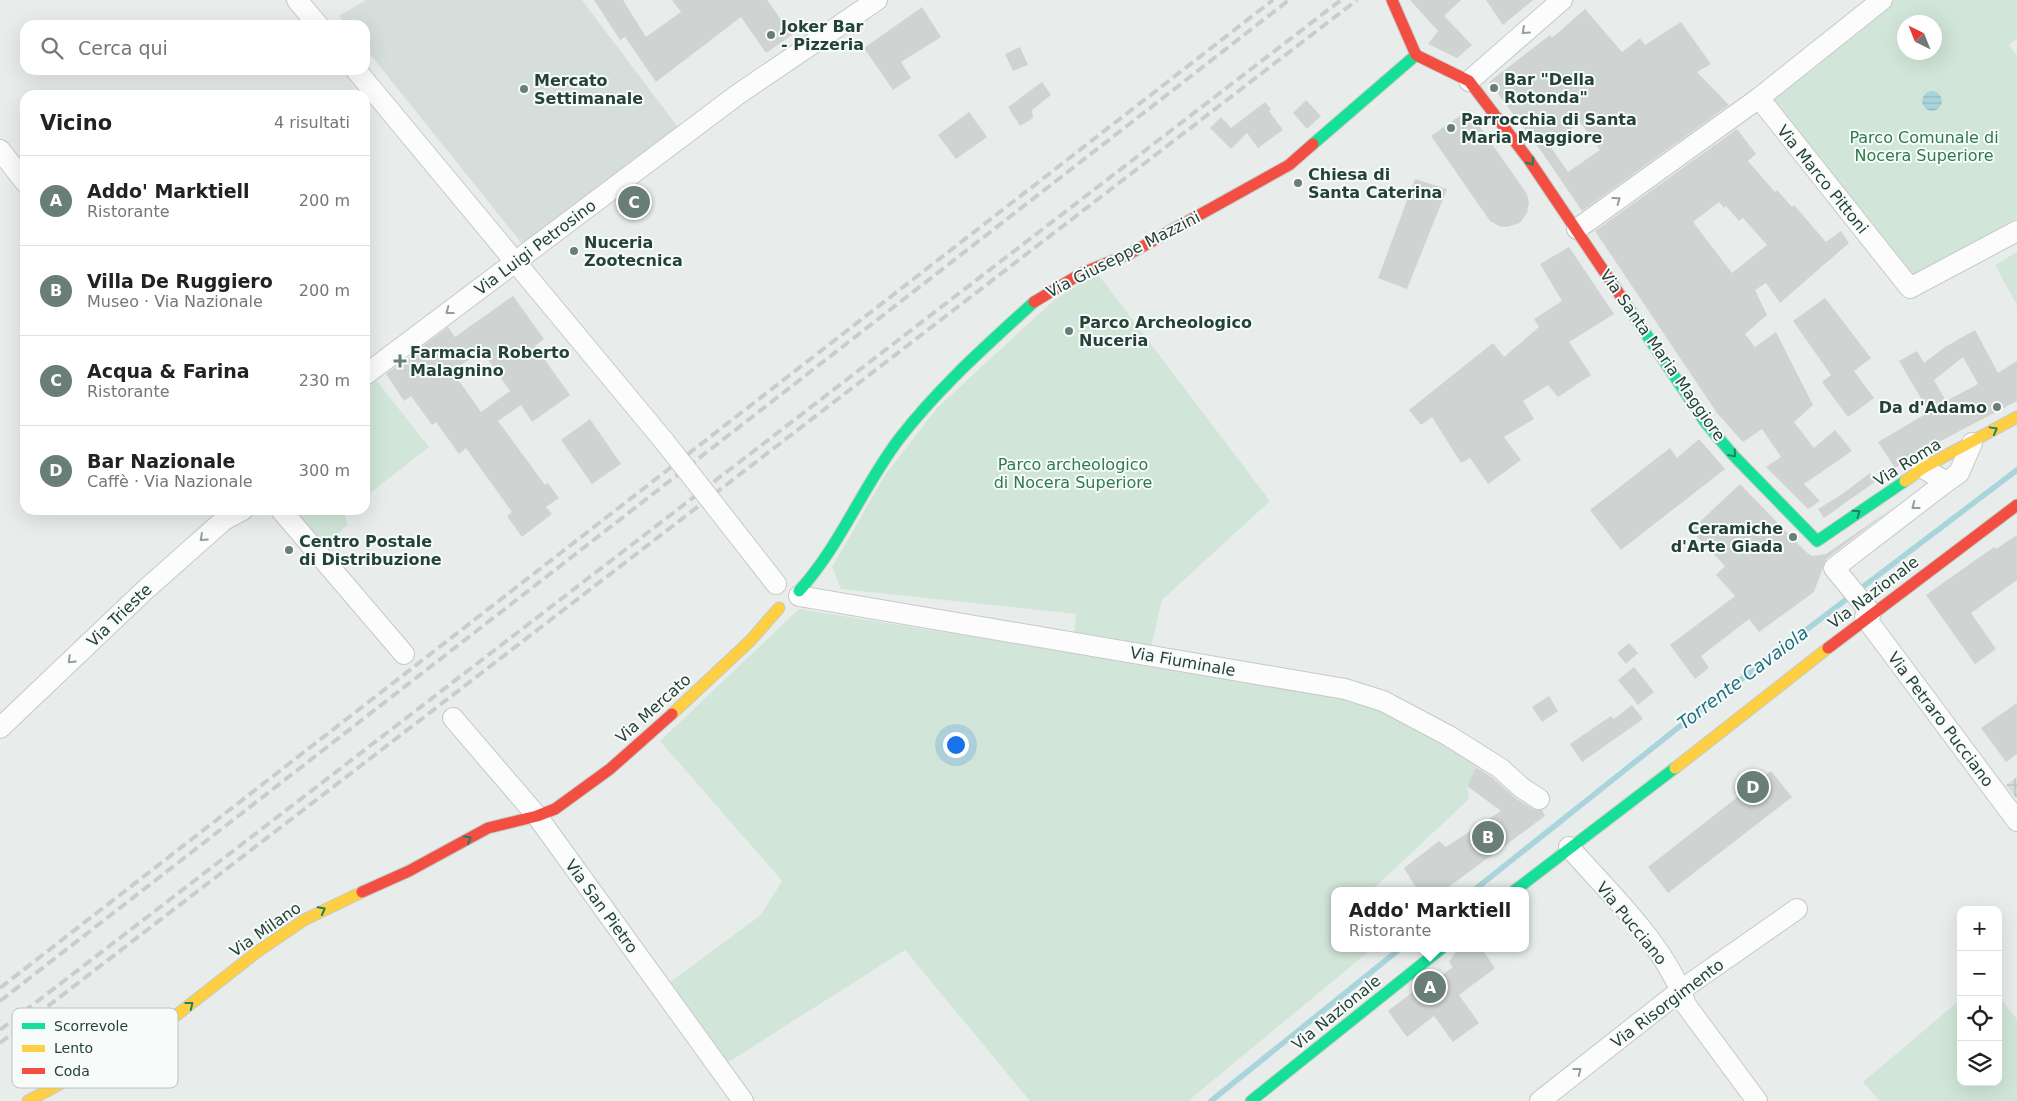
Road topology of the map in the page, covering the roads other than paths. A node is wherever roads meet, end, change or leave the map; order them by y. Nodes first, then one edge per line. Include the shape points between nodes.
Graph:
1 (297, 0) edge
2 (877, 0) edge
3 (1392, 0) edge
4 (1562, 0) edge
5 (1882, 0) edge
6 (314, 20) edge
7 (1416, 55) junction
8 (360, 75) edge
9 (1470, 81) junction
10 (1759, 98) junction
11 (0, 150) edge
12 (20, 176) edge
13 (1577, 229) junction
14 (2017, 231) edge
15 (516, 261) junction
16 (370, 371) edge
17 (2017, 417) edge
18 (1972, 443) junction
19 (1923, 468) junction
20 (1946, 482) junction
21 (2017, 505) edge
22 (233, 515) edge
23 (285, 515) edge
24 (1817, 541) joint
25 (776, 584) junction
26 (799, 594) junction
27 (778, 608) junction
28 (1867, 612) junction
29 (404, 654) dead end
30 (453, 718) dead end
31 (0, 728) edge
32 (1539, 799) dead end
33 (537, 816) junction
34 (2017, 821) edge
35 (1570, 846) junction
36 (1519, 887) edge
37 (1797, 909) dead end
38 (1437, 952) edge
39 (1681, 990) junction
40 (178, 1014) edge
41 (52, 1088) edge
42 (28, 1101) edge
43 (743, 1101) edge
44 (1251, 1101) edge
45 (1540, 1101) edge
46 (1757, 1101) edge

1 - 6 street
2 - 15 street, Via Luigi Petrosino via 737,95
3 - 7 street
4 -> 9 street
5 - 10 street
7 - 9 street, Via Santa Maria Maggiore
7 - 26 street, Via Giuseppe Mazzini via 1289,165 1129,254 1082,273 1041,296 954,376 898,440 819,569
8 - 15 street
9 -> 13 street, Via Santa Maria Maggiore
13 -> 10 street
10 - 14 street, Via Marco Pittoni via 1910,288
11 - 12 street
13 -> 24 street, Via Santa Maria Maggiore via 1706,422 1734,456
15 -> 16 street, Via Luigi Petrosino
15 - 25 street, bridge
18 -> 17 street, Via Roma
18 - 19 street, Via Roma
18 - 20 street via 1959,472
19 - 20 street
24 -> 19 street, Via Roma
20 -> 28 street, Via Petraro Pucciano via 1834,568
21 - 28 street, Via Nazionale
22 -> 31 street, Via Trieste via 144,590
23 - 29 street
25 - 26 street via 789,581
25 - 27 street via 771,597
26 - 27 street via 792,608
26 - 32 street, Via Fiuminale via 1345,689 1384,701 1449,736 1500,768
27 - 33 street, Via Mercato via 750,641 632,750 555,809
28 - 34 street, Via Petraro Pucciano
28 - 35 street, Via Nazionale via 1714,738
30 - 33 street, Via San Pietro
40 -> 33 street, Via Milano via 304,920 409,871 488,828
33 - 43 street, Via San Pietro
35 - 36 street, Via Nazionale
35 - 39 street, Via Pucciano via 1658,950
37 - 39 street, Via Risorgimento
38 - 44 street, Via Nazionale
45 -> 39 street, Via Risorgimento
39 - 46 street, Via Pucciano via 1686,1005
42 -> 41 street, Via Milano

